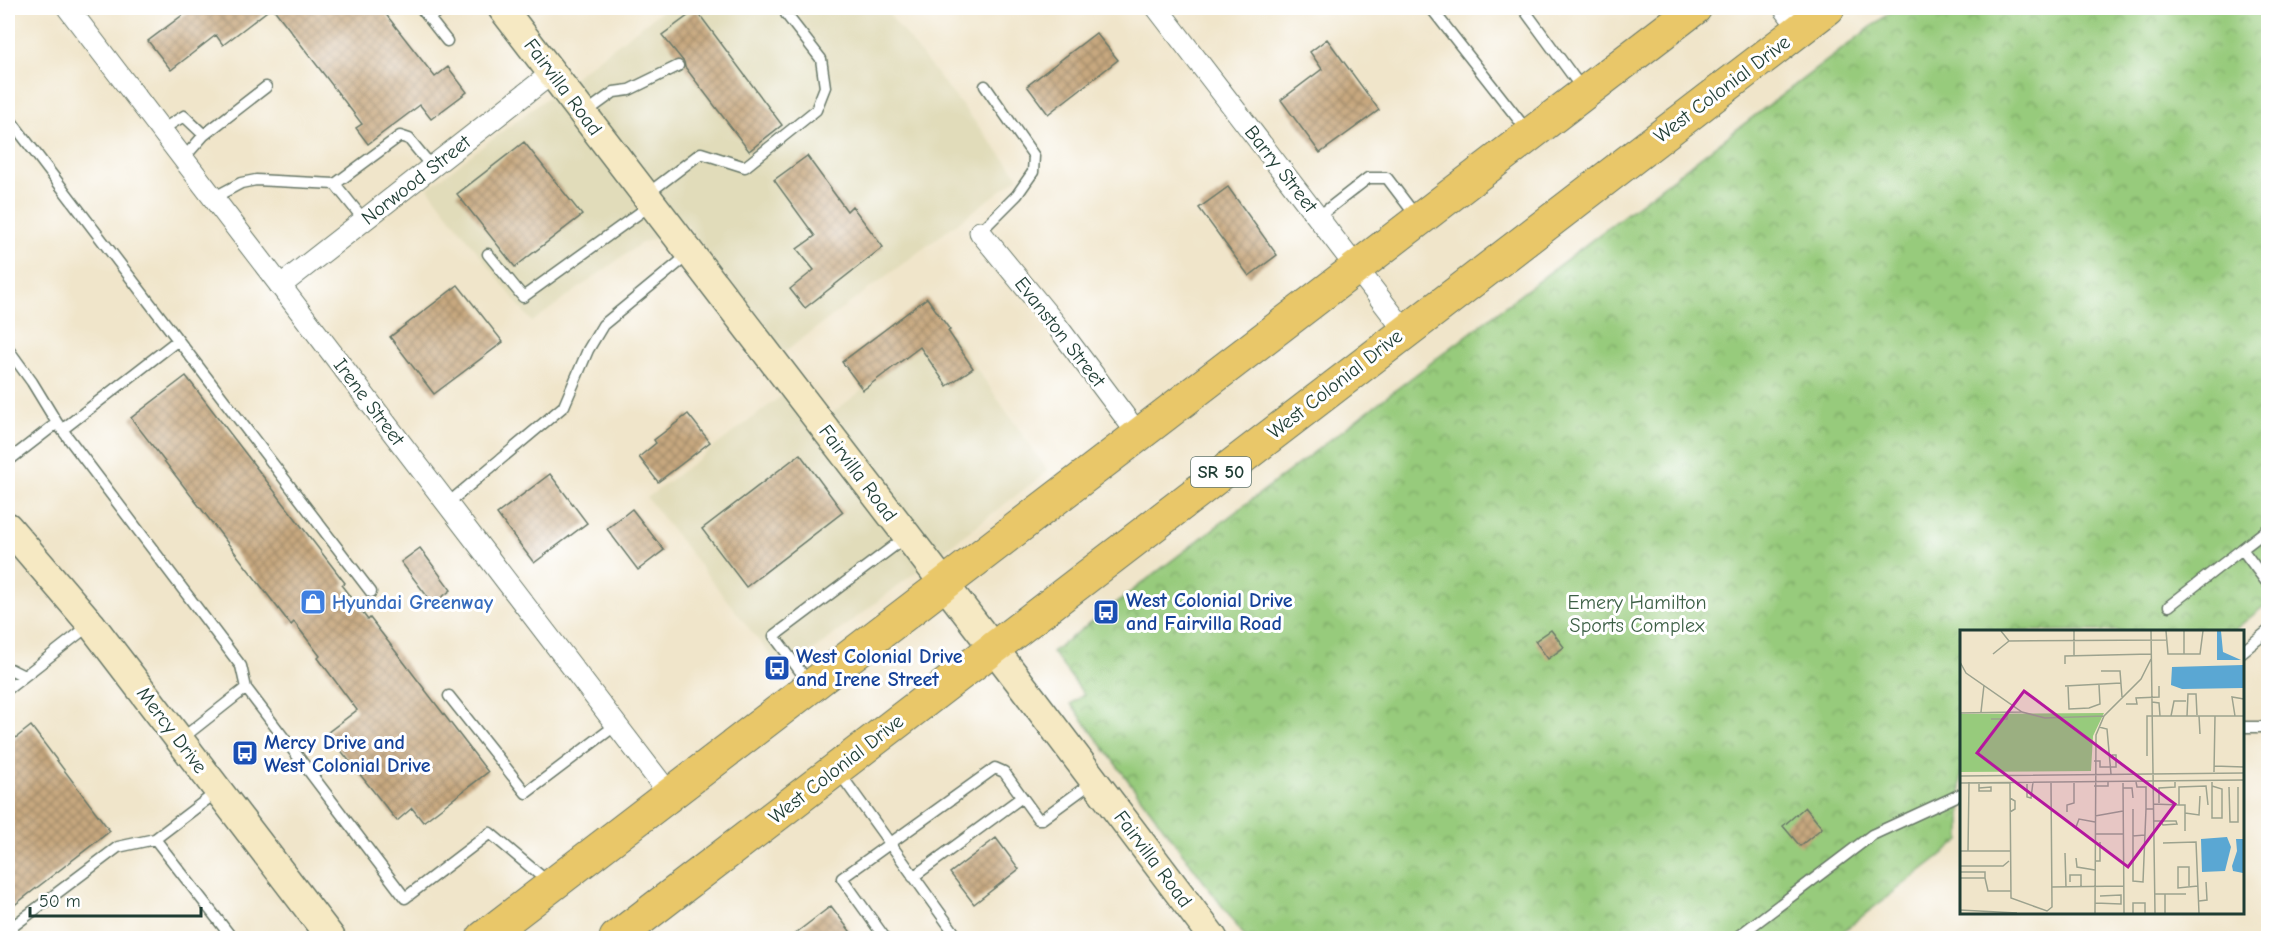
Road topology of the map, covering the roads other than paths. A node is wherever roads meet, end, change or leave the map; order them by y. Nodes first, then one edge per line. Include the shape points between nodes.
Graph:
1 (68, 8) edge
2 (420, 8) edge
3 (442, 8) edge
4 (502, 8) edge
5 (1157, 8) edge
6 (1431, 8) edge
7 (1524, 8) edge
8 (1695, 8) edge
9 (1828, 8) edge
10 (786, 14) dead end
11 (429, 18) junction
12 (1792, 18) edge
13 (447, 41) dead end
14 (678, 66) dead end
15 (552, 73) junction
16 (984, 86) dead end
17 (266, 87) dead end
18 (1585, 92) junction
19 (583, 114) junction
20 (8, 117) edge
21 (161, 130) junction
22 (1530, 134) junction
23 (204, 135) junction
24 (183, 159) junction
25 (432, 167) junction
26 (335, 184) junction
27 (213, 198) junction
28 (649, 199) junction
29 (1318, 217) junction
30 (1418, 219) junction
31 (364, 220) junction
32 (980, 232) joint
33 (690, 253) junction
34 (488, 254) dead end
35 (1356, 267) junction
36 (280, 286) junction
37 (1405, 331) junction
38 (178, 340) junction
39 (8, 350) edge
40 (60, 426) junction
41 (1138, 434) junction
42 (8, 461) edge
43 (447, 504) junction
44 (8, 527) edge
45 (2268, 529) edge
46 (906, 536) junction
47 (2242, 549) junction
48 (943, 584) junction
49 (2268, 584) edge
50 (371, 592) dead end
51 (2169, 606) dead end
52 (91, 624) junction
53 (2268, 631) edge
54 (993, 648) junction
55 (2243, 650) edge
56 (8, 668) edge
57 (24, 676) junction
58 (811, 686) junction
59 (246, 688) junction
60 (8, 689) edge
61 (449, 696) dead end
62 (616, 725) junction
63 (2243, 727) edge
64 (2268, 727) edge
65 (179, 740) junction
66 (837, 768) junction
67 (1094, 781) junction
68 (218, 791) junction
69 (1960, 794) edge
70 (670, 795) junction
71 (1022, 797) junction
72 (155, 839) junction
73 (890, 843) junction
74 (913, 877) junction
75 (552, 886) junction
76 (8, 930) edge
77 (232, 939) edge
78 (331, 939) edge
79 (483, 939) edge
80 (616, 939) edge
81 (885, 939) edge
82 (958, 939) edge
83 (1213, 939) edge
84 (1736, 939) edge

1 - 21 street, Irene Street
2 - 11 lane
3 - 11 lane
4 - 15 street, Fairvilla Road
5 - 29 street, Barry Street
6 - 22 lane
7 - 18 lane
8 - 18 highway
9 - 12 highway, West Colonial Drive / SR 50
10 - 28 lane via 821,59 825,87 816,110 745,167 701,153
11 - 13 lane
12 - 37 highway, West Colonial Drive / SR 50
14 - 19 lane via 629,90 614,92
15 - 19 street, Fairvilla Road
15 - 25 street, Norwood Street
16 - 32 lane via 1034,156 1033,172 1017,195
17 - 23 lane
18 - 22 highway
19 - 28 street, Fairvilla Road
20 - 38 lane
21 - 23 lane via 184,116
21 - 24 street, Irene Street
22 - 30 highway
23 - 24 lane
24 - 27 street, Irene Street
25 - 26 lane via 408,139 400,136
25 - 31 street, Norwood Street
26 - 27 lane via 256,180 241,183
26 - 31 lane
27 - 36 street, Irene Street
28 - 33 street, Fairvilla Road
28 - 34 lane via 523,297
29 - 30 lane via 1368,178 1387,178
29 - 35 street, Barry Street
30 - 35 highway
31 - 36 street, Norwood Street
32 - 41 street, Evanston Street
33 - 43 lane via 603,325 564,406
33 - 46 street, Fairvilla Road
35 - 37 street, Barry Street
35 - 41 highway
36 - 43 street, Irene Street
37 - 54 highway, West Colonial Drive / SR 50
38 - 40 lane
38 - 50 lane
39 - 40 lane
40 - 42 lane
40 - 59 lane via 241,666
41 - 48 highway
43 - 62 street, Irene Street
44 - 52 street, Mercy Drive
45 - 47 lane
46 - 48 street, Fairvilla Road
46 - 58 lane via 774,636
47 - 49 lane
47 - 51 lane
48 - 54 street, Fairvilla Road
48 - 58 highway
52 - 57 lane
52 - 65 street, Mercy Drive
53 - 55 lane
54 - 66 highway, West Colonial Drive / SR 50
54 - 67 street, Fairvilla Road
56 - 57 lane
57 - 60 lane
58 - 70 highway
59 - 65 lane
59 - 75 lane via 405,898 490,833
61 - 62 lane via 526,793
62 - 70 street, Irene Street
63 - 64 lane
65 - 68 street, Mercy Drive
66 - 73 lane
66 - 80 highway, West Colonial Drive / SR 50
67 - 71 lane via 1042,819
67 - 83 street, Fairvilla Road
68 - 72 lane
68 - 78 street, Mercy Drive
69 - 84 lane via 1872,835
70 - 75 highway
71 - 73 lane via 1004,772 995,768
71 - 74 lane
72 - 76 lane via 118,847
72 - 77 lane
73 - 74 lane
73 - 81 lane via 842,878
74 - 82 lane
75 - 79 highway

